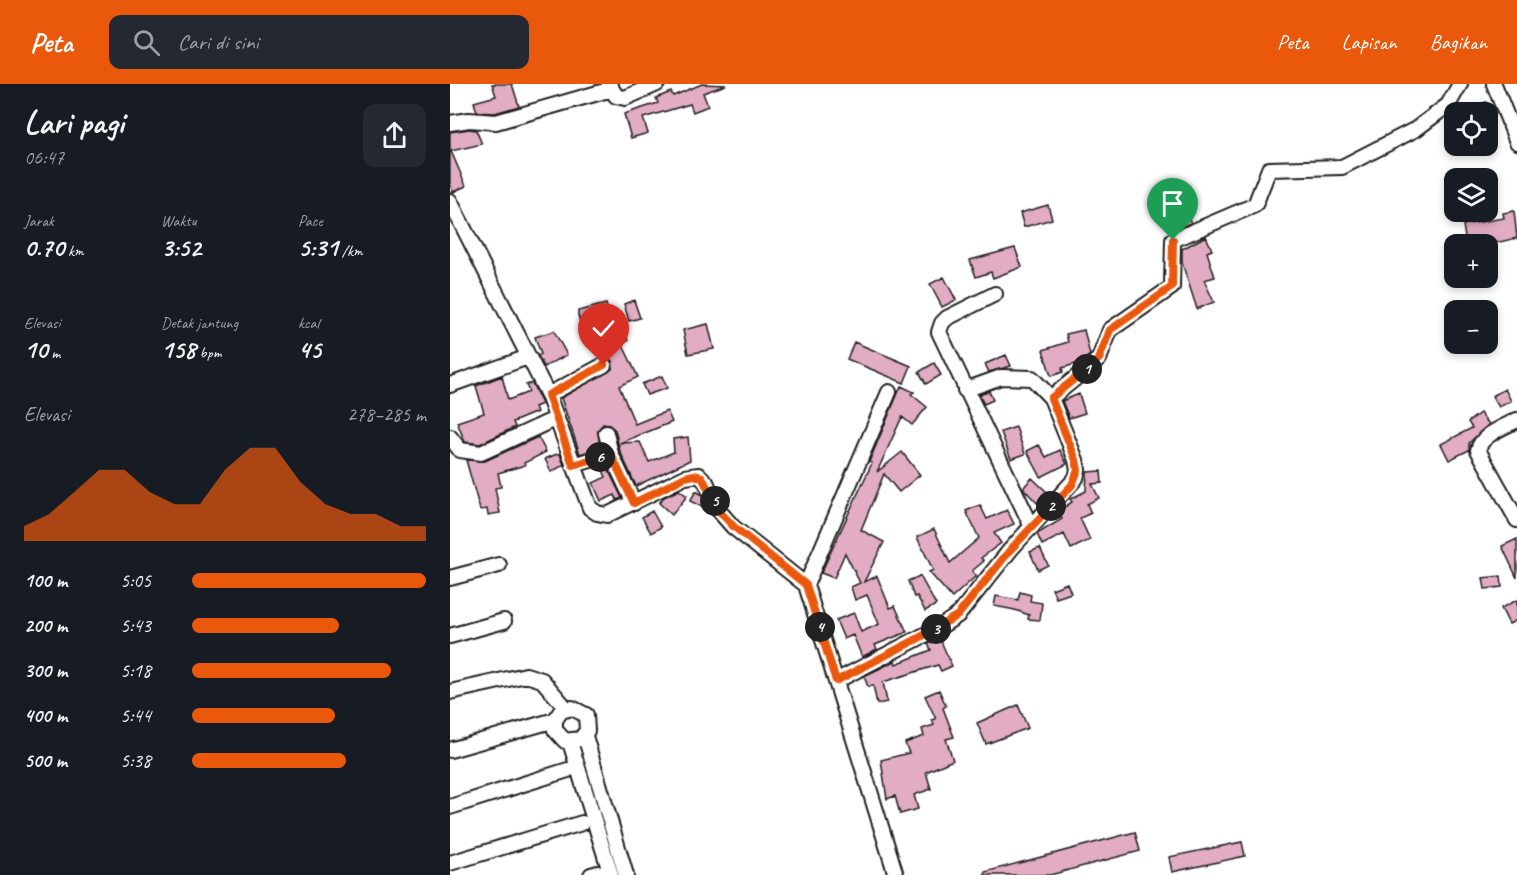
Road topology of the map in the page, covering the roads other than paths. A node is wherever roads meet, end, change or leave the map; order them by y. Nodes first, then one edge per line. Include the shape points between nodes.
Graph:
1 (657, 84) edge
2 (1460, 84) edge
3 (1494, 84) edge
4 (610, 87) edge
5 (450, 123) edge
6 (1517, 142) edge
7 (450, 201) edge
8 (995, 294) dead end
9 (528, 357) junction
10 (604, 365) dead end
11 (450, 385) edge
12 (965, 390) junction
13 (889, 392) dead end
14 (548, 395) junction
15 (1051, 398) junction
16 (557, 418) junction
17 (1517, 420) edge
18 (606, 433) dead end
19 (450, 437) edge
20 (611, 454) junction
21 (573, 465) junction
22 (634, 503) junction
23 (1517, 520) edge
24 (1032, 527) junction
25 (499, 565) dead end
26 (450, 578) edge
27 (806, 585) junction
28 (504, 621) dead end
29 (450, 636) edge
30 (836, 681) junction
31 (450, 692) edge
32 (566, 708) junction
33 (555, 720) junction
34 (585, 736) junction
35 (570, 742) junction
36 (450, 750) edge
37 (568, 770) dead end
38 (450, 807) edge
39 (582, 823) dead end
40 (450, 863) edge
41 (600, 874) edge
42 (626, 875) edge
43 (896, 875) edge

1 - 4 street via 625,98 616,96
2 - 15 street via 1448,105 1416,129 1342,167 1269,169 1255,205 1173,240 1172,287 1110,330 1099,359
3 - 6 street
4 - 5 street via 496,122
7 - 9 street
8 - 12 street via 947,318 939,328 940,339
9 - 11 street
9 - 14 street
10 - 14 street
12 - 15 street via 1001,377 1021,376 1032,378
12 - 24 street
13 - 27 street
14 - 16 street
15 - 24 street via 1078,470 1072,485
16 - 19 street via 481,453 460,450
16 - 21 street
17 - 23 street via 1489,435 1478,450
18 - 20 street
20 - 21 street
20 - 22 street
21 - 22 street via 593,511 607,515
22 - 27 street via 685,477 699,475 719,511 734,527
24 - 30 street via 951,621
25 - 26 street
27 - 30 street
28 - 29 street
30 - 43 street
31 - 32 street via 526,675 542,680
32 - 33 street
32 - 34 street via 577,708 586,715 589,726
33 - 35 street via 557,735
33 - 36 street
34 - 35 street
34 - 42 street
35 - 41 street
37 - 38 street
39 - 40 street

